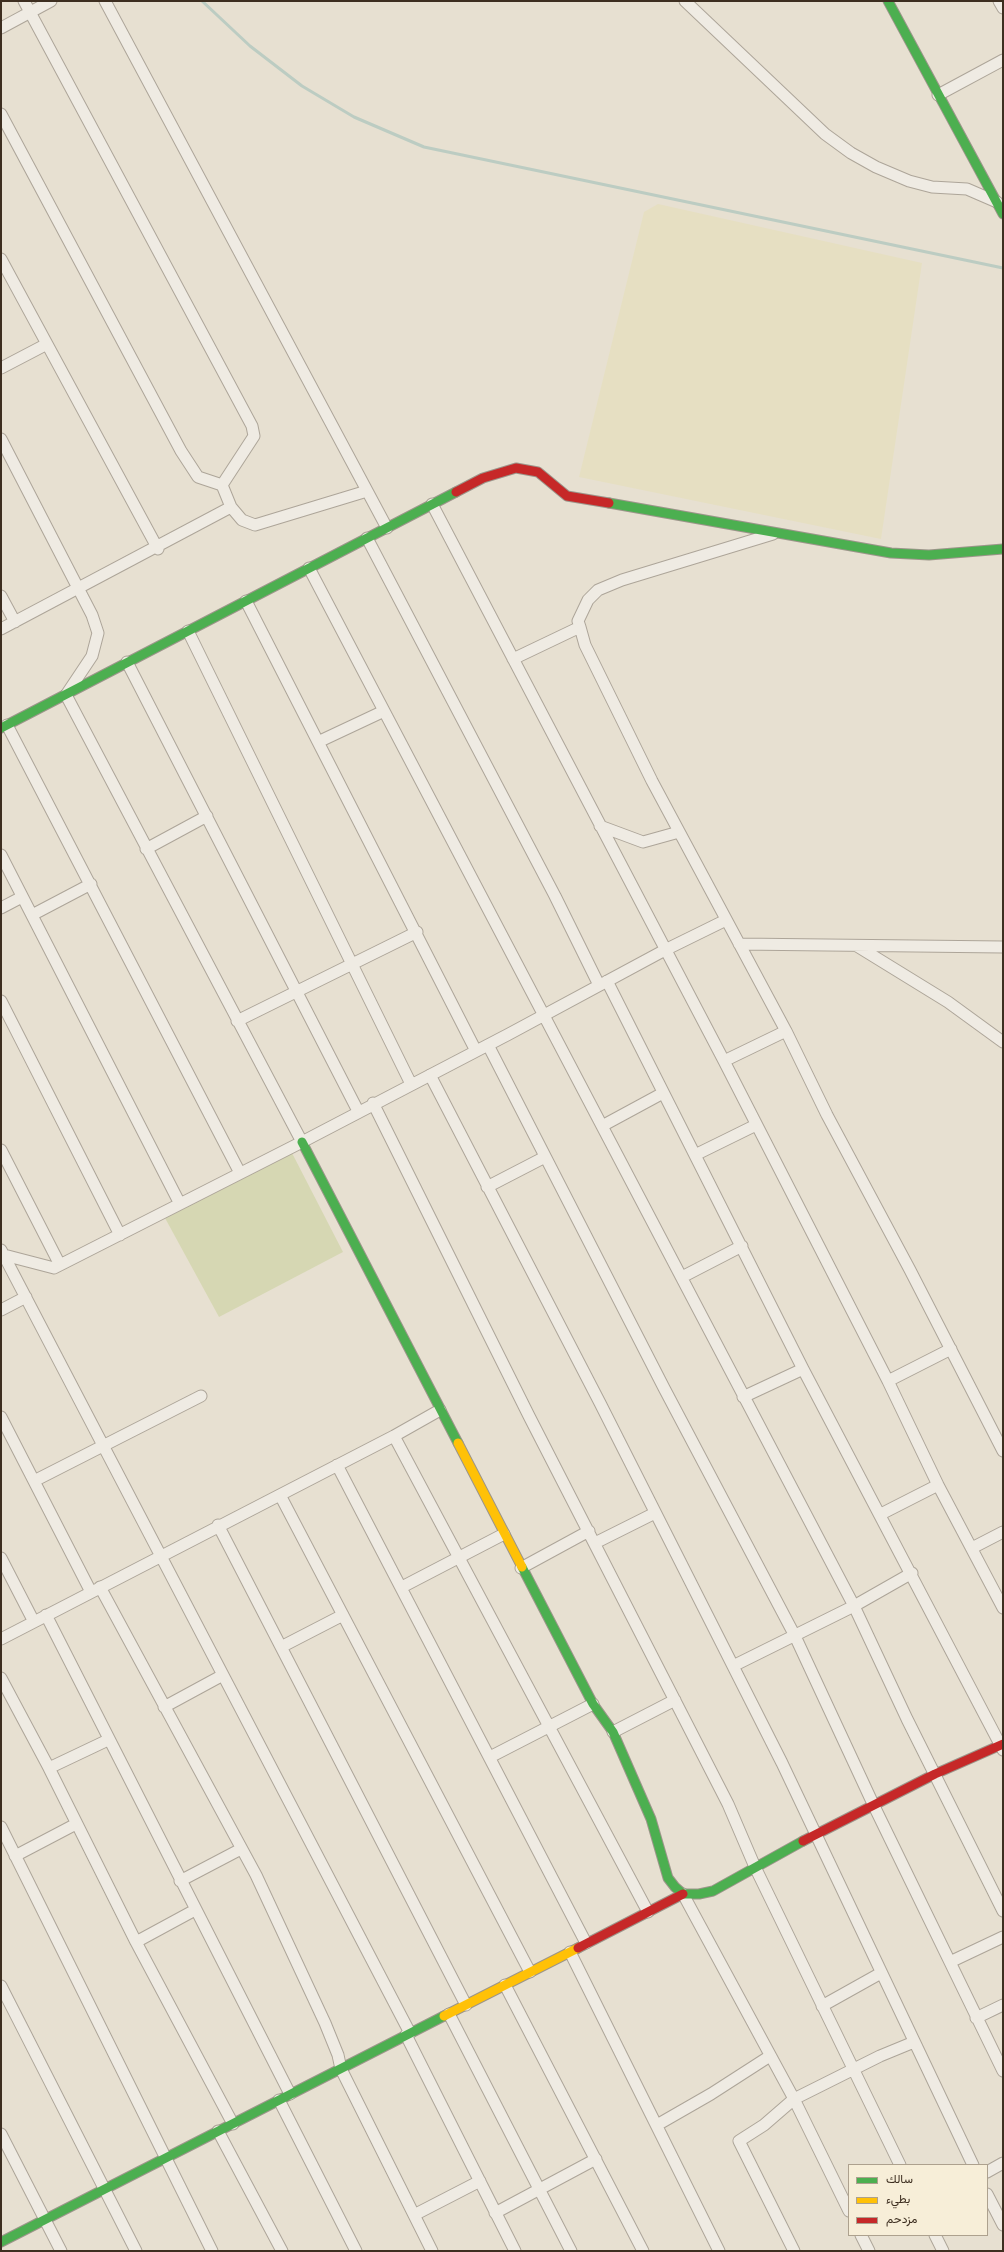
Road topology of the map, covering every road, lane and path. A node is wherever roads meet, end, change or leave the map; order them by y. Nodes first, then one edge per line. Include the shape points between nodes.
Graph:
1 (24, 1) edge
2 (51, 1) edge
3 (105, 1) edge
4 (685, 1) edge
5 (888, 1) edge
6 (999, 1) edge
7 (1003, 8) edge
8 (30, 12) junction
9 (1, 28) edge
10 (1003, 60) edge
11 (938, 95) junction
12 (1, 114) edge
13 (996, 202) junction
14 (1003, 214) edge
15 (1, 259) edge
16 (47, 344) junction
17 (1, 368) edge
18 (1, 439) edge
19 (222, 485) junction
20 (367, 491) junction
21 (432, 504) junction
22 (231, 507) junction
23 (387, 528) junction
24 (777, 533) junction
25 (367, 538) junction
26 (157, 547) junction
27 (1003, 549) edge
28 (309, 568) junction
29 (78, 588) junction
30 (1, 596) edge
31 (246, 601) junction
32 (15, 622) junction
33 (580, 627) junction
34 (1, 629) edge
35 (188, 631) junction
36 (513, 659) junction
37 (127, 662) junction
38 (66, 695) junction
39 (384, 711) junction
40 (4, 726) edge
41 (318, 742) junction
42 (207, 816) junction
43 (600, 826) junction
44 (679, 832) junction
45 (146, 849) junction
46 (1, 855) edge
47 (91, 884) junction
48 (22, 897) junction
49 (1, 908) edge
50 (32, 915) junction
51 (726, 920) junction
52 (416, 932) junction
53 (739, 944) junction
54 (856, 946) junction
55 (1003, 947) edge
56 (665, 950) junction
57 (351, 965) junction
58 (603, 983) junction
59 (297, 992) junction
60 (1, 1001) edge
61 (543, 1014) junction
62 (237, 1021) junction
63 (786, 1031) junction
64 (1003, 1042) edge
65 (488, 1045) junction
66 (476, 1051) junction
67 (724, 1061) junction
68 (430, 1074) junction
69 (411, 1084) junction
70 (663, 1093) junction
71 (373, 1103) junction
72 (358, 1111) junction
73 (756, 1125) junction
74 (602, 1126) junction
75 (302, 1142) junction
76 (1, 1150) edge
77 (695, 1155) junction
78 (545, 1157) junction
79 (240, 1173) junction
80 (487, 1187) junction
81 (180, 1204) junction
82 (120, 1235) junction
83 (742, 1246) junction
84 (2, 1252) edge
85 (60, 1265) junction
86 (682, 1277) junction
87 (26, 1297) junction
88 (1, 1310) edge
89 (951, 1349) junction
90 (803, 1369) junction
91 (888, 1381) junction
92 (201, 1396) dead end
93 (743, 1397) junction
94 (440, 1410) junction
95 (1, 1416) edge
96 (394, 1436) junction
97 (103, 1446) junction
98 (1003, 1451) edge
99 (337, 1465) junction
100 (34, 1481) junction
101 (938, 1485) junction
102 (280, 1494) junction
103 (655, 1513) junction
104 (881, 1514) junction
105 (218, 1525) junction
106 (589, 1531) junction
107 (1003, 1532) edge
108 (504, 1534) junction
109 (594, 1543) junction
110 (972, 1548) junction
111 (161, 1556) junction
112 (458, 1557) junction
113 (1, 1558) edge
114 (522, 1568) junction
115 (912, 1574) junction
116 (402, 1587) junction
117 (96, 1590) junction
118 (854, 1606) junction
119 (1003, 1608) edge
120 (46, 1615) junction
121 (343, 1615) junction
122 (34, 1622) junction
123 (795, 1636) junction
124 (1, 1638) edge
125 (281, 1647) junction
126 (733, 1666) junction
127 (223, 1675) junction
128 (1, 1678) edge
129 (675, 1700) junction
130 (593, 1704) junction
131 (164, 1707) junction
132 (550, 1728) junction
133 (613, 1732) junction
134 (108, 1740) junction
135 (1002, 1747) edge
136 (490, 1757) junction
137 (49, 1768) junction
138 (935, 1774) junction
139 (874, 1806) junction
140 (76, 1824) junction
141 (1, 1827) edge
142 (816, 1834) junction
143 (241, 1849) junction
144 (15, 1856) junction
145 (755, 1867) junction
146 (180, 1881) junction
147 (684, 1894) junction
148 (195, 1910) junction
149 (1003, 1911) edge
150 (648, 1912) junction
151 (1003, 1937) edge
152 (136, 1942) junction
153 (586, 1943) junction
154 (570, 1952) junction
155 (950, 1962) junction
156 (530, 1972) junction
157 (881, 1974) junction
158 (505, 1985) junction
159 (1, 1986) edge
160 (466, 2005) junction
161 (1003, 2005) edge
162 (822, 2006) junction
163 (448, 2014) junction
164 (976, 2018) junction
165 (408, 2034) junction
166 (914, 2042) junction
167 (770, 2056) junction
168 (341, 2069) junction
169 (853, 2070) junction
170 (1003, 2071) edge
171 (290, 2094) junction
172 (794, 2099) junction
173 (279, 2100) junction
174 (233, 2124) junction
175 (657, 2125) junction
176 (218, 2132) junction
177 (1, 2134) edge
178 (166, 2158) junction
179 (596, 2159) junction
180 (1003, 2163) edge
181 (900, 2164) edge
182 (973, 2164) edge
183 (988, 2171) edge
184 (480, 2181) junction
185 (105, 2189) junction
186 (540, 2189) junction
187 (988, 2196) edge
188 (848, 2209) edge
189 (496, 2213) junction
190 (414, 2215) junction
191 (45, 2220) junction
192 (1003, 2225) edge
193 (862, 2236) edge
194 (936, 2236) edge
195 (1, 2242) edge
196 (352, 2250) edge
197 (61, 2251) edge
198 (136, 2251) edge
199 (212, 2251) edge
200 (282, 2251) edge
201 (432, 2251) edge
202 (515, 2251) edge
203 (571, 2251) edge
204 (643, 2251) edge
205 (719, 2251) edge
206 (794, 2251) edge
207 (869, 2251) edge
208 (943, 2251) edge

1 - 8 street
2 - 8 street
3 - 20 street
4 - 13 street via 825,134 851,152 876,168 909,182 932,187 967,189
5 - 11 street
6 - 7 street
8 - 9 street
8 - 19 street via 252,426 254,436
10 - 11 street
11 - 13 street
12 - 19 street via 181,451 198,477
13 - 14 street
15 - 16 street
16 - 17 street
16 - 26 street
18 - 29 street
19 - 22 street
20 - 22 street via 255,525 242,520
20 - 23 street
21 - 23 street
21 - 24 street via 483,478 516,468 538,472 567,496
21 - 36 street
22 - 26 street
23 - 25 street
24 - 27 street via 892,553 929,555
24 - 33 street via 622,580 598,590 588,600 578,622
25 - 28 street
25 - 58 street
26 - 29 street
28 - 31 street
28 - 39 street
29 - 32 street
29 - 38 street via 98,633 92,656
30 - 32 street
31 - 35 street
31 - 41 street
32 - 34 street
33 - 36 street
33 - 44 street via 593,661
35 - 37 street
35 - 57 street
36 - 43 street
37 - 38 street
37 - 42 street
38 - 40 street
38 - 45 street
39 - 41 street
39 - 61 street
40 - 47 street
41 - 52 street
42 - 45 street
42 - 59 street
43 - 44 street via 643,842
43 - 56 street
44 - 51 street
45 - 62 street
46 - 48 street
47 - 50 street
47 - 79 street
48 - 49 street
48 - 50 street
50 - 81 street
51 - 53 street
51 - 56 street
52 - 57 street
52 - 66 street
53 - 54 street
53 - 63 street
54 - 55 street
54 - 64 street via 948,1002
56 - 58 street
56 - 67 street
57 - 59 street
57 - 69 street
58 - 61 street
58 - 70 street
59 - 62 street
59 - 72 street
60 - 82 street
61 - 65 street
61 - 74 street
62 - 75 street
63 - 67 street
63 - 89 street via 826,1114
65 - 66 street
65 - 78 street
66 - 68 street
67 - 73 street
68 - 69 street
68 - 80 street
69 - 71 street
70 - 74 street
70 - 77 street
71 - 72 street
71 - 106 street
72 - 75 street
73 - 77 street
73 - 91 street
74 - 86 street
75 - 79 street
75 - 94 street
76 - 85 street
77 - 83 street
78 - 80 street
78 - 123 street
79 - 81 street
80 - 103 street
81 - 82 street
82 - 85 street
83 - 86 street
83 - 90 street
84 - 85 street via 54,1268
84 - 87 street
86 - 93 street
87 - 88 street
87 - 97 street
89 - 91 street
89 - 98 street
90 - 93 street
90 - 104 street
91 - 101 street
92 - 97 street
93 - 118 street
94 - 96 street
94 - 108 street
95 - 100 street
96 - 99 street
96 - 112 street
97 - 100 street
97 - 111 street
99 - 102 street
99 - 116 street
100 - 117 street
101 - 104 street
101 - 110 street
102 - 105 street
102 - 121 street
103 - 109 street
103 - 126 street
104 - 115 street
105 - 111 street
105 - 125 street
106 - 109 street
106 - 114 street
107 - 110 street
108 - 112 street
108 - 114 street
109 - 129 street
110 - 119 street
111 - 117 street
111 - 127 street
112 - 116 street
112 - 132 street
113 - 122 street
114 - 130 street
115 - 118 street
115 - 135 street
116 - 136 street
117 - 120 street
117 - 131 street
118 - 123 street
118 - 138 street
120 - 122 street
120 - 134 street
121 - 125 street
121 - 156 street
122 - 124 street
123 - 126 street
123 - 139 street
125 - 160 street
126 - 142 street
127 - 131 street
127 - 165 street
128 - 137 street
129 - 133 street
129 - 145 street via 728,1804
130 - 132 street
130 - 133 street
131 - 143 street
132 - 136 street
132 - 150 street
133 - 147 street via 651,1819 668,1878 675,1888
134 - 137 street
134 - 146 street
135 - 138 street
136 - 153 street
137 - 140 street
138 - 139 street
138 - 149 street
139 - 142 street
139 - 155 street
140 - 144 street
140 - 152 street
141 - 144 street
142 - 145 street
142 - 157 street
143 - 146 street
143 - 168 street via 256,1875 325,2023
144 - 178 street
145 - 147 street via 713,1891
145 - 162 street
146 - 148 street
147 - 150 street
147 - 167 street
148 - 152 street
148 - 171 street
150 - 153 street
151 - 155 street
152 - 174 street
153 - 154 street
154 - 156 street
154 - 175 street
155 - 164 street
156 - 158 street
157 - 162 street
157 - 166 street
158 - 160 street
158 - 179 street
159 - 185 street
160 - 163 street
161 - 164 street
162 - 169 street
163 - 165 street
163 - 186 street
164 - 170 street
165 - 168 street
165 - 184 street
166 - 169 street
166 - 182 street
167 - 172 street
167 - 175 street
168 - 171 street
168 - 190 street
169 - 172 street
169 - 181 street
171 - 173 street
172 - 188 street
172 - 206 street via 764,2125 739,2141
173 - 174 street
173 - 196 street
174 - 176 street
175 - 205 street
176 - 178 street
176 - 200 street
177 - 191 street
178 - 185 street
178 - 199 street
179 - 186 street
179 - 204 street
180 - 183 street
184 - 189 street
184 - 190 street
185 - 191 street
185 - 198 street
186 - 189 street
186 - 203 street
187 - 192 street
189 - 202 street
190 - 201 street
191 - 195 street
191 - 197 street
193 - 207 street
194 - 208 street

